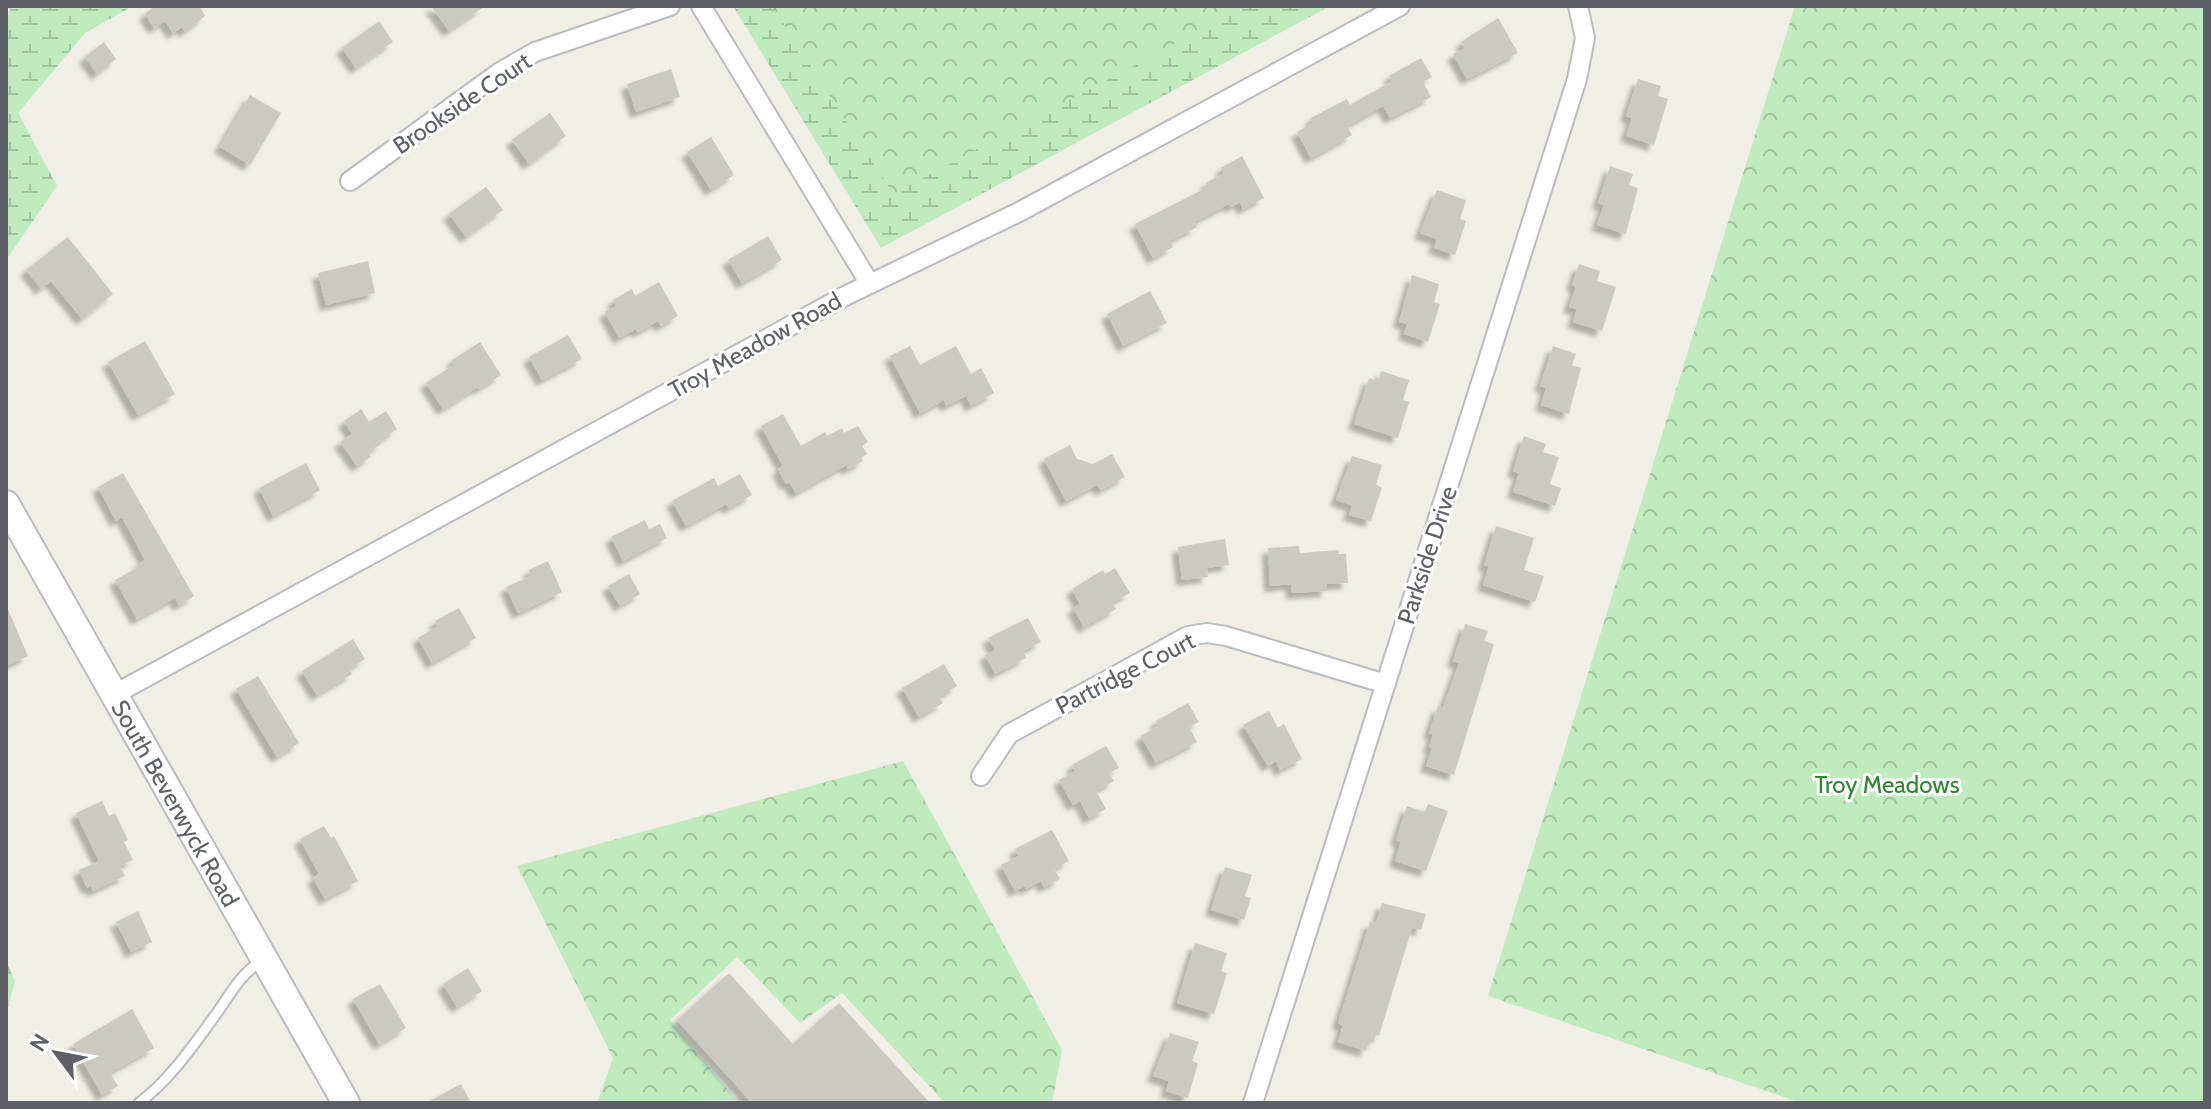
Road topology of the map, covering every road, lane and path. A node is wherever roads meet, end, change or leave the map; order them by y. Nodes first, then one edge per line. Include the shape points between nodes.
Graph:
1 (670, 6) edge
2 (701, 6) edge
3 (1400, 6) edge
4 (1578, 6) edge
5 (350, 181) dead end
6 (870, 284) junction
7 (6, 504) edge
8 (1386, 684) junction
9 (115, 694) junction
10 (981, 776) dead end
11 (264, 959) junction
12 (139, 1103) edge
13 (346, 1103) edge
14 (1253, 1103) edge

1 - 5 street, Brookside Court via 535,52
2 - 6 street
3 - 6 street, Troy Meadow Road via 1019,212
4 - 8 street, Parkside Drive via 1585,38 1577,79
6 - 9 street, Troy Meadow Road
7 - 9 main road, South Beverwyck Road
8 - 10 street, Partridge Court via 1226,636 1188,636 1009,734
8 - 14 street, Parkside Drive
9 - 11 main road, South Beverwyck Road
11 - 12 lane via 245,974 187,1053
11 - 13 main road, South Beverwyck Road

